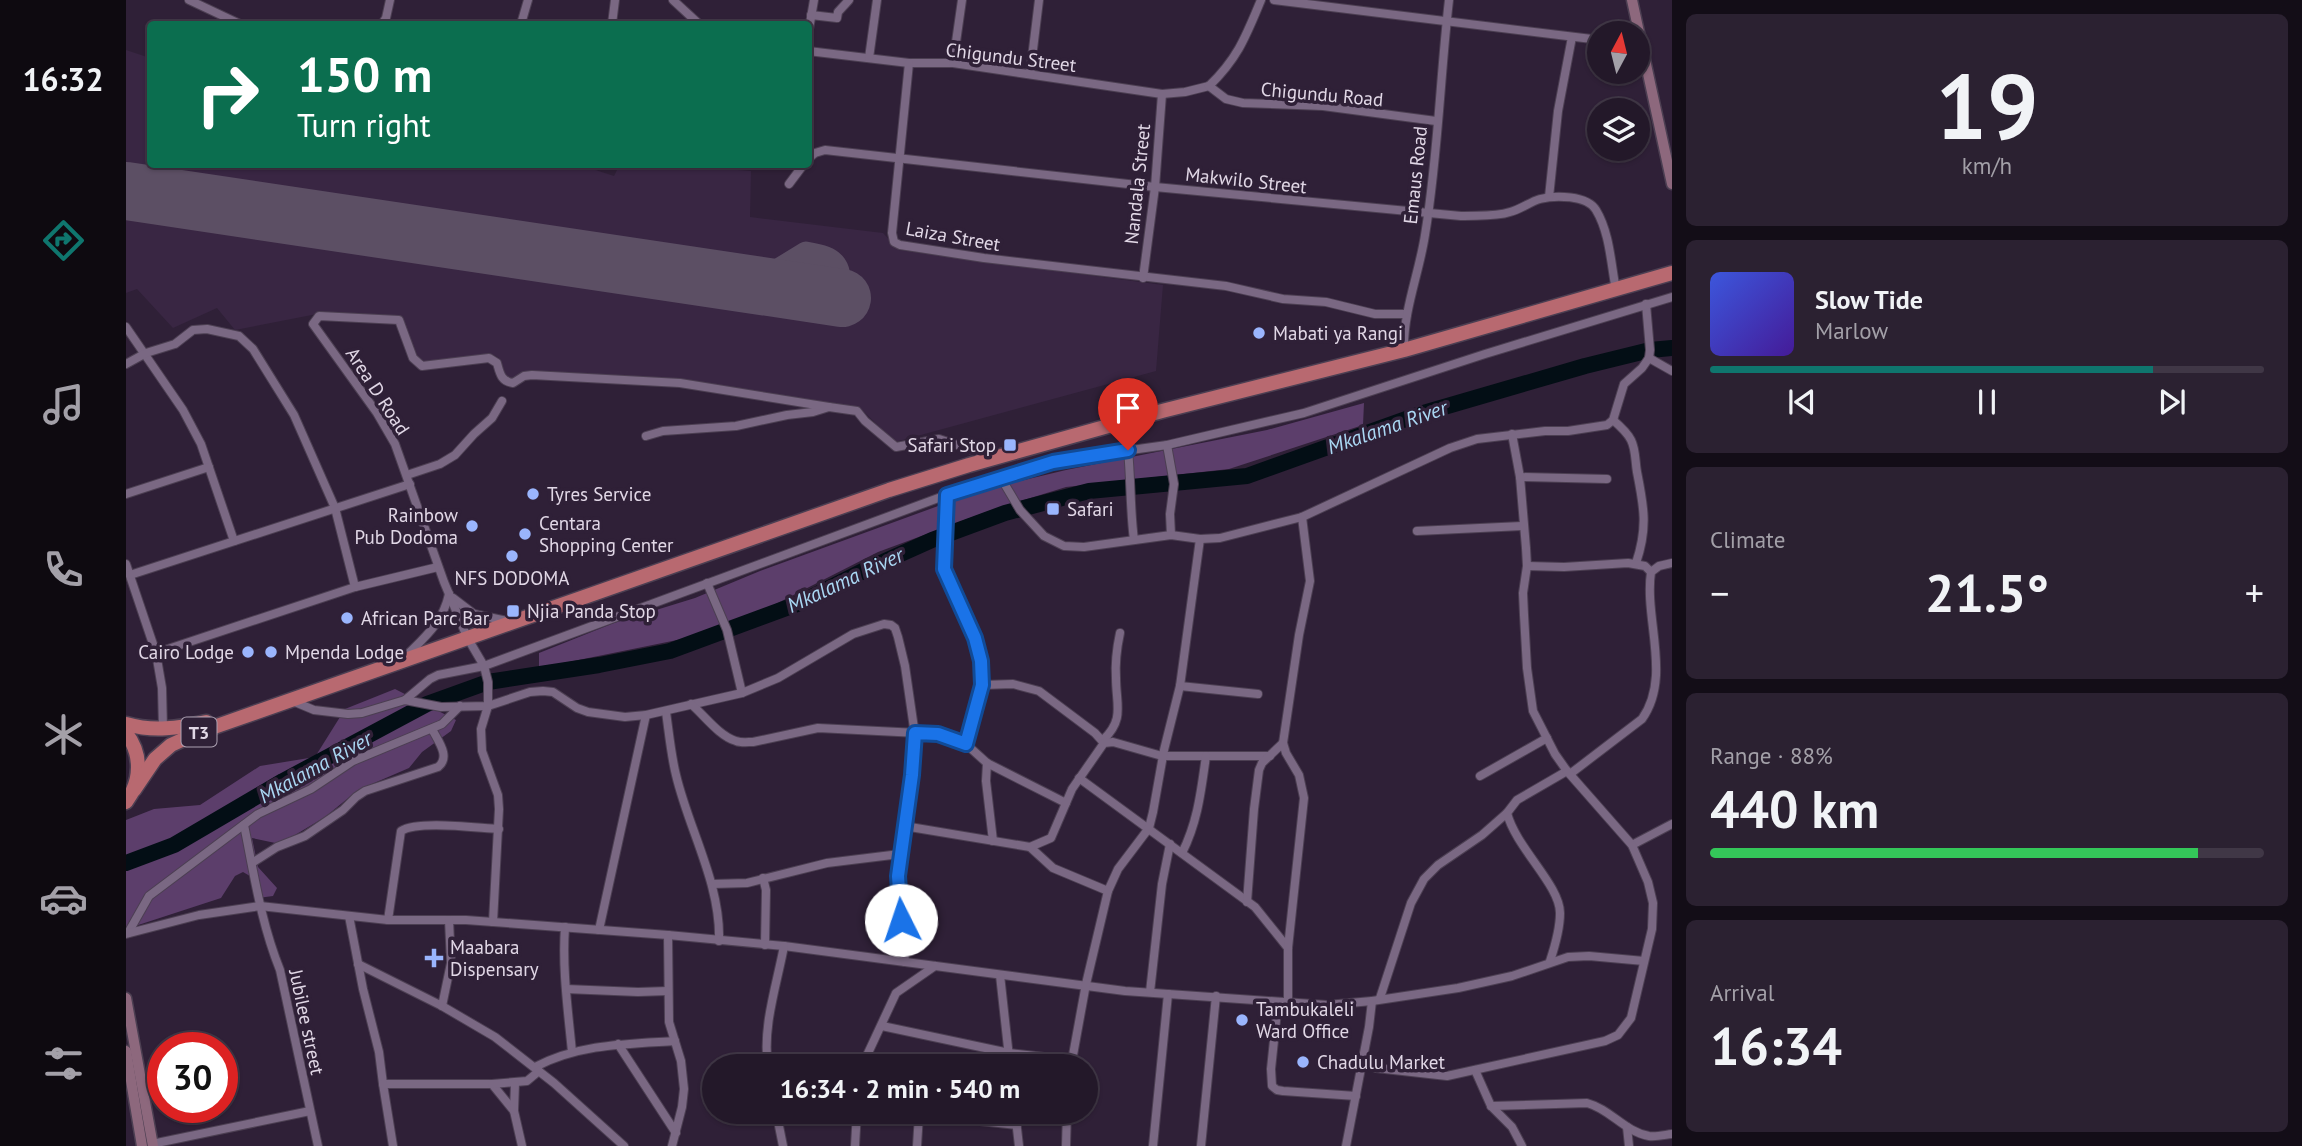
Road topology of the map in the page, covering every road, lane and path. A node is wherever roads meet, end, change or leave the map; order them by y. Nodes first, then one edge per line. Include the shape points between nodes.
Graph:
1 (189, 0) edge
2 (390, 0) edge
3 (528, 0) edge
4 (615, 0) edge
5 (814, 0) edge
6 (849, 0) edge
7 (877, 0) edge
8 (962, 0) edge
9 (1039, 0) edge
10 (1261, 0) edge
11 (1274, 0) edge
12 (1450, 0) edge
13 (1632, 0) edge
14 (676, 1) edge
15 (811, 15) junction
16 (234, 21) edge
17 (384, 21) edge
18 (522, 21) edge
19 (612, 21) edge
20 (696, 21) edge
21 (810, 21) edge
22 (1636, 21) edge
23 (1447, 23) junction
24 (1572, 37) junction
25 (1587, 39) edge
26 (812, 51) edge
27 (869, 58) junction
28 (953, 62) junction
29 (909, 63) junction
30 (1030, 74) junction
31 (1649, 84) edge
32 (1209, 86) junction
33 (1162, 94) junction
34 (1436, 121) junction
35 (812, 156) edge
36 (899, 159) junction
37 (801, 168) edge
38 (789, 184) dead end
39 (1672, 184) edge
40 (1155, 187) junction
41 (1549, 197) junction
42 (1428, 214) junction
43 (1672, 273) edge
44 (1143, 278) junction
45 (1616, 290) junction
46 (1672, 297) edge
47 (1646, 304) junction
48 (1407, 314) junction
49 (126, 327) edge
50 (1404, 350) junction
51 (146, 353) junction
52 (1649, 358) junction
53 (126, 364) edge
54 (1672, 371) edge
55 (502, 401) dead end
56 (830, 407) junction
57 (1613, 420) junction
58 (1512, 434) junction
59 (646, 436) dead end
60 (1167, 445) junction
61 (1128, 450) junction
62 (993, 457) junction
63 (209, 467) junction
64 (1520, 477) junction
65 (1001, 478) junction
66 (1607, 479) dead end
67 (409, 480) junction
68 (126, 494) edge
69 (947, 495) junction
70 (335, 508) junction
71 (1302, 517) junction
72 (1522, 526) junction
73 (1417, 531) dead end
74 (1171, 535) junction
75 (1200, 539) junction
76 (1134, 540) junction
77 (234, 541) junction
78 (126, 564) edge
79 (1636, 564) junction
80 (1672, 564) edge
81 (1527, 566) junction
82 (438, 567) junction
83 (1651, 572) junction
84 (130, 575) junction
85 (707, 583) junction
86 (355, 587) junction
87 (449, 594) junction
88 (513, 622) junction
89 (1121, 633) dead end
90 (467, 637) junction
91 (156, 653) junction
92 (401, 660) junction
93 (484, 666) junction
94 (982, 685) junction
95 (1180, 686) junction
96 (742, 693) junction
97 (1258, 694) dead end
98 (405, 700) junction
99 (285, 701) junction
100 (691, 704) junction
101 (460, 706) junction
102 (488, 706) junction
103 (666, 712) junction
104 (646, 715) junction
105 (126, 724) edge
106 (163, 729) junction
107 (432, 729) junction
108 (126, 733) edge
109 (915, 733) junction
110 (1547, 738) junction
111 (1103, 741) junction
112 (1283, 743) junction
113 (966, 744) junction
114 (1162, 756) junction
115 (1206, 756) junction
116 (1270, 756) junction
117 (987, 763) junction
118 (1568, 773) junction
119 (1480, 776) dead end
120 (1079, 778) junction
121 (130, 796) edge
122 (1066, 803) junction
123 (1507, 813) junction
124 (1672, 824) edge
125 (244, 825) junction
126 (904, 826) junction
127 (1149, 828) junction
128 (499, 829) junction
129 (993, 841) junction
130 (1170, 844) junction
131 (1632, 845) junction
132 (1030, 847) junction
133 (900, 853) junction
134 (1182, 853) junction
135 (252, 863) junction
136 (763, 878) junction
137 (712, 884) junction
138 (1108, 891) junction
139 (1247, 902) junction
140 (260, 906) junction
141 (349, 916) junction
142 (388, 920) junction
143 (449, 920) junction
144 (493, 922) junction
145 (565, 927) junction
146 (598, 930) junction
147 (127, 933) edge
148 (668, 935) junction
149 (719, 942) junction
150 (765, 945) junction
151 (784, 946) junction
152 (1288, 948) junction
153 (1550, 961) junction
154 (1644, 961) junction
155 (905, 962) junction
156 (358, 964) junction
157 (935, 966) junction
158 (1000, 975) junction
159 (1086, 984) junction
160 (566, 989) junction
161 (668, 991) junction
162 (1150, 992) junction
163 (1168, 994) junction
164 (1216, 996) junction
165 (126, 998) edge
166 (1376, 1000) junction
167 (1288, 1001) junction
168 (1278, 1002) junction
169 (442, 1006) junction
170 (882, 1026) junction
171 (675, 1041) junction
172 (618, 1044) junction
173 (126, 1051) edge
174 (572, 1052) junction
175 (767, 1054) edge
176 (868, 1054) edge
177 (1009, 1054) joint
178 (1073, 1054) edge
179 (1362, 1064) junction
180 (537, 1069) junction
181 (1475, 1070) junction
182 (515, 1083) junction
183 (383, 1084) junction
184 (492, 1084) junction
185 (1356, 1096) junction
186 (1491, 1106) junction
187 (310, 1111) junction
188 (514, 1111) junction
189 (778, 1124) edge
190 (856, 1124) edge
191 (918, 1124) edge
192 (1008, 1124) edge
193 (1067, 1124) edge
194 (1017, 1125) joint
195 (1627, 1127) junction
196 (676, 1133) junction
197 (1672, 1134) edge
198 (144, 1145) edge
199 (318, 1146) edge
200 (393, 1146) edge
201 (522, 1146) edge
202 (624, 1146) edge
203 (672, 1146) edge
204 (783, 1146) edge
205 (855, 1146) edge
206 (917, 1146) edge
207 (1019, 1146) edge
208 (1066, 1146) edge
209 (1153, 1146) edge
210 (1201, 1146) edge
211 (1346, 1146) edge
212 (1522, 1146) edge
213 (1629, 1146) edge

1 - 16 street
2 - 17 street
3 - 18 street
4 - 19 street
5 - 15 street
6 - 15 street via 837,18
7 - 27 street
8 - 28 street
9 - 30 street
10 - 32 street via 1242,46
11 - 23 street
12 - 23 street, Emaus Road
13 - 22 main road
14 - 20 street
15 - 21 street
23 - 24 street
23 - 34 street, Emaus Road
24 - 25 street
24 - 41 street
26 - 27 street, Chigundu Street
27 - 29 street, Chigundu Street
28 - 29 street, Chigundu Street
28 - 30 street, Chigundu Street
29 - 36 street, Laiza Street
30 - 33 street, Chigundu Street
31 - 39 main road
32 - 33 street, Chigundu Street
32 - 34 street, Chigundu Road via 1226,99 1243,103 1323,106
33 - 40 street, Nandala Street
34 - 42 street, Emaus Road
35 - 36 street, Makwilo Street via 825,150
36 - 40 street, Makwilo Street
36 - 44 street, Laiza Street via 892,233 900,245
37 - 38 street
40 - 42 street, Makwilo Street
40 - 44 street, Nandala Street
41 - 42 street, Makwilo Street via 1508,213
41 - 45 street, Makwilo Street via 1588,202 1596,210 1606,235
42 - 48 street, Emaus Road
43 - 45 highway, T3
44 - 48 street, Laiza Street via 1226,286 1375,314
45 - 50 highway, T3
46 - 47 street
47 - 52 street
47 - 60 street via 1304,413
48 - 50 street, Emaus Road
49 - 51 street
50 - 62 highway, T3
51 - 53 street
51 - 63 street via 183,410
51 - 70 street via 175,344 193,330 239,336 253,349 294,415
52 - 54 street
52 - 57 street via 1624,384
55 - 67 street via 492,418 455,455
56 - 59 street via 736,426
56 - 62 street via 857,411 896,447 939,439
56 - 67 street, Area D Road via 680,383 532,374 505,382 497,363 489,358 422,366 413,358 399,320 319,316 313,324 386,427
57 - 58 street via 1601,428
57 - 79 street via 1633,443 1643,493 1644,522
58 - 64 street
58 - 71 street via 1450,448
60 - 61 street
60 - 74 street via 1174,484
61 - 65 street via 1066,459
61 - 76 street
62 - 88 highway, T3
63 - 68 street
63 - 77 street
64 - 66 street
64 - 72 street
65 - 69 street
65 - 76 street via 1020,510 1044,536 1064,546
67 - 70 street
67 - 82 street, Area D Road
69 - 85 street
69 - 94 street via 944,569 979,650
70 - 77 street
70 - 86 street
71 - 75 street
71 - 112 street via 1309,592 1298,635
72 - 73 street
72 - 81 street
74 - 75 street
74 - 76 street
75 - 95 street
77 - 84 street
78 - 84 street
79 - 81 street
79 - 83 street
80 - 83 street
81 - 110 street via 1523,593 1529,683 1533,711
82 - 86 street
82 - 87 street, Area D Road
83 - 118 street via 1655,691 1649,709 1642,719
84 - 91 street
85 - 93 street
85 - 96 street via 727,630
86 - 91 street
87 - 88 street via 474,614
87 - 90 street, Area D Road
87 - 92 street via 437,624
88 - 90 highway, T3
89 - 111 street via 1115,678 1118,719
90 - 92 highway, T3
90 - 93 street, Area D Road
91 - 106 street
92 - 99 highway, T3
93 - 98 street via 438,675
93 - 102 street
94 - 111 street via 1013,684 1039,691
94 - 113 street
95 - 97 street
95 - 114 street
96 - 100 street
96 - 109 street via 778,678 853,634 891,625 905,666
98 - 99 street via 348,714
98 - 101 street
99 - 106 highway, T3
99 - 121 highway, T3 via 171,745 155,759
100 - 103 street
100 - 109 street via 734,741 753,742 818,728
101 - 102 street
101 - 107 street
102 - 104 street via 543,691 588,712
102 - 128 street via 481,729 482,751 498,795
103 - 104 street
103 - 137 street via 675,774
104 - 146 street
105 - 106 highway, T3
107 - 125 street via 353,761
107 - 135 street via 445,757 438,767 365,791 305,836
108 - 121 highway, T3 via 138,757
109 - 113 street via 938,734
109 - 126 street
110 - 118 street
110 - 119 street
111 - 114 street
111 - 120 street
112 - 116 street
112 - 152 street via 1299,775 1304,798
113 - 117 street
114 - 115 street
114 - 127 street
115 - 116 street
115 - 134 street via 1196,819
116 - 139 street via 1259,770
117 - 122 street
117 - 129 street
118 - 123 street via 1517,800
118 - 131 street
120 - 122 street
120 - 127 street
122 - 132 street via 1051,838
123 - 153 street via 1515,836 1557,896 1560,913
123 - 166 street via 1424,879
124 - 131 street
125 - 135 street, Jubilee street
125 - 147 street via 149,896
126 - 129 street
126 - 133 street
127 - 130 street
127 - 138 street via 1118,869
128 - 142 street via 442,826 401,831
128 - 144 street
129 - 132 street
130 - 134 street
130 - 162 street
131 - 154 street via 1653,903
132 - 138 street via 1053,868
133 - 136 street
133 - 155 street
134 - 139 street
135 - 140 street, Jubilee street
136 - 137 street
136 - 150 street
137 - 149 street
138 - 159 street
139 - 152 street
140 - 141 street
140 - 147 street
140 - 187 street, Jubilee street via 280,970
141 - 142 street
141 - 156 street
142 - 143 street
143 - 144 street
143 - 169 street via 451,963
144 - 145 street
145 - 146 street
145 - 160 street
146 - 148 street
148 - 149 street
148 - 161 street
149 - 150 street
150 - 151 street
151 - 155 street
151 - 175 street
152 - 167 street
153 - 154 street via 1590,956
153 - 166 street via 1512,976
154 - 181 street via 1631,1018 1618,1035
155 - 157 street
156 - 169 street
156 - 183 street
157 - 158 street
157 - 170 street via 896,993
158 - 159 street
158 - 177 street
159 - 162 street
159 - 178 street
160 - 161 street
160 - 174 street
161 - 171 street
162 - 163 street
163 - 164 street
163 - 209 street
164 - 168 street
164 - 210 street
165 - 198 main road
166 - 167 street
166 - 179 street
167 - 168 street
168 - 185 street via 1272,1086 1283,1091
169 - 180 street
170 - 176 street
170 - 177 street
171 - 172 street
171 - 196 street via 684,1089
172 - 174 street
172 - 196 street
173 - 198 main road
174 - 180 street
179 - 181 street via 1447,1076
179 - 185 street
180 - 182 street via 527,1081
180 - 202 street
181 - 186 street
182 - 184 street
182 - 188 street
183 - 184 street
183 - 200 street
184 - 188 street
185 - 211 street
186 - 195 street via 1587,1103 1601,1107
186 - 212 street via 1512,1127
187 - 198 street
187 - 199 street, Jubilee street
188 - 201 street
189 - 204 street
190 - 205 street
191 - 206 street
192 - 194 street
193 - 208 street
194 - 207 street
195 - 197 street via 1648,1136
195 - 213 street
196 - 203 street

